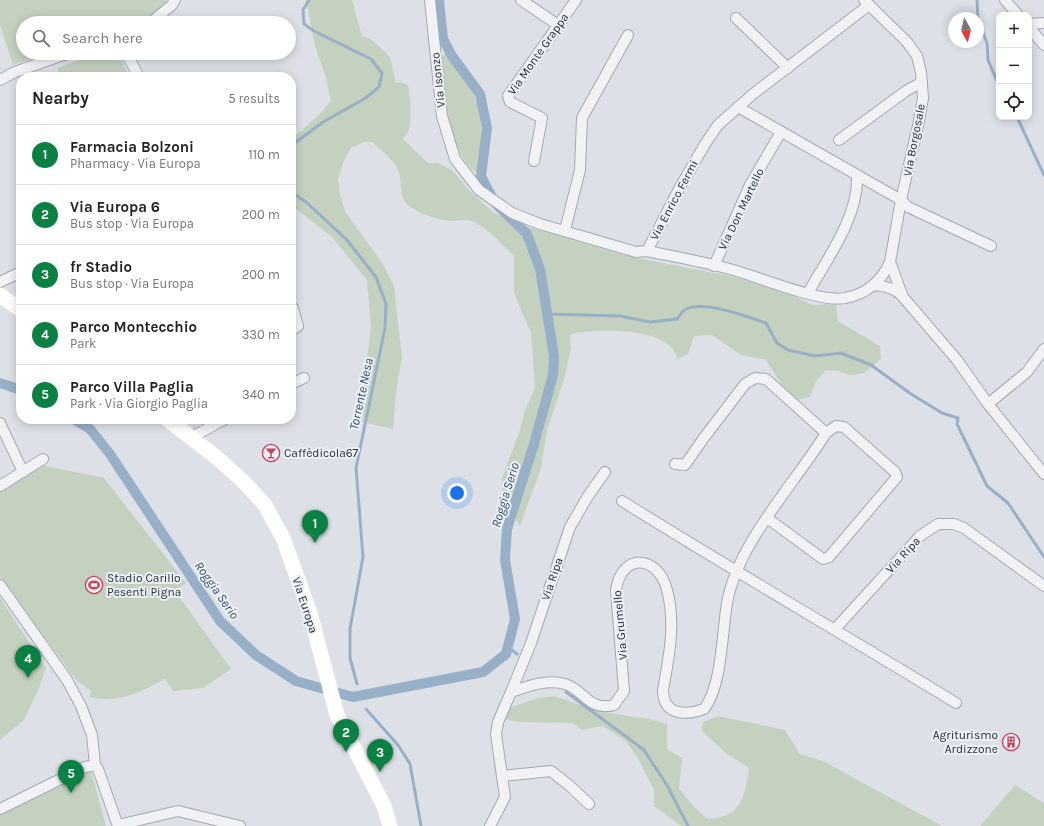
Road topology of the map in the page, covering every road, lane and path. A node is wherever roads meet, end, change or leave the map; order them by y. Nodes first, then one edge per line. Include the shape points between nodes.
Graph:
1 (175, 0) edge
2 (430, 0) edge
3 (521, 0) edge
4 (576, 0) edge
5 (1006, 0) edge
6 (867, 2) edge
7 (1016, 12) edge
8 (159, 16) edge
9 (736, 18) dead end
10 (1044, 23) edge
11 (1032, 24) edge
12 (558, 25) junction
13 (1032, 30) edge
14 (628, 35) dead end
15 (1044, 44) edge
16 (49, 60) edge
17 (130, 60) edge
18 (788, 68) junction
19 (136, 72) edge
20 (0, 80) edge
21 (922, 82) junction
22 (738, 107) junction
23 (781, 132) junction
24 (839, 140) dead end
25 (534, 161) dead end
26 (857, 176) junction
27 (901, 200) junction
28 (565, 230) junction
29 (991, 246) dead end
30 (647, 251) junction
31 (890, 262) junction
32 (714, 266) junction
33 (16, 274) edge
34 (0, 282) edge
35 (874, 285) junction
36 (808, 293) junction
37 (0, 295) edge
38 (903, 297) junction
39 (16, 306) edge
40 (1044, 349) edge
41 (304, 378) dead end
42 (296, 382) edge
43 (988, 404) junction
44 (0, 423) edge
45 (174, 424) edge
46 (216, 424) edge
47 (826, 433) junction
48 (192, 437) junction
49 (43, 459) dead end
50 (675, 464) dead end
51 (23, 472) junction
52 (605, 472) dead end
53 (1044, 474) edge
54 (0, 486) edge
55 (622, 501) dead end
56 (767, 518) junction
57 (735, 572) junction
58 (0, 585) edge
59 (1044, 586) edge
60 (835, 630) junction
61 (510, 692) junction
62 (956, 703) dead end
63 (95, 765) junction
64 (502, 776) junction
65 (589, 804) dead end
66 (0, 809) edge
67 (118, 825) edge
68 (240, 826) edge
69 (390, 826) edge
70 (396, 826) edge
71 (490, 826) edge

1 - 8 street
2 - 28 street, Via Isonzo via 442,116 455,159 480,190 512,213
3 - 12 street
4 - 12 street, Via Monte Grappa
5 - 7 street
6 - 18 street, Via Enrico Fermi
6 - 21 street, Via Borgosale via 907,42 916,56
9 - 18 street
10 - 11 street
12 - 25 street, Via Monte Grappa via 508,96 510,102 542,118
13 - 15 street
14 - 28 street via 582,118 580,170
16 - 20 street
17 - 19 street
18 - 22 street, Via Enrico Fermi
21 - 24 street
21 - 27 street, Via Borgosale via 923,98 919,122
22 - 23 street
22 - 30 street, Via Enrico Fermi via 718,125 705,144
23 - 26 street
23 - 32 street, Via Don Martello via 750,185
26 - 27 street
26 - 36 street via 858,190 850,213
27 - 29 street via 908,207
27 - 31 street, Via Borgosale
28 - 30 street, Via Enrico Fermi via 636,252
30 - 32 street
31 - 35 street via 882,278
31 - 38 street
32 - 36 street
33 - 34 street
35 - 36 street via 866,291 844,299 822,298
35 - 38 street via 888,286
37 - 39 street
38 - 43 street via 953,354
40 - 43 street via 1027,372
41 - 42 street
43 - 53 street
44 - 51 street
45 - 48 street, Via Europa
46 - 48 street
47 - 50 street via 766,379 755,378 745,384 685,465
47 - 56 street, Via Grumello
47 - 56 street via 836,426 844,427 895,472 897,477 829,557 823,559
48 - 69 street, Via Europa via 265,505 283,538 310,614 332,699 342,725 384,806
49 - 51 street
51 - 54 street
52 - 61 street, Via Ripa via 570,526 531,643
55 - 57 street
56 - 57 street, Via Grumello
57 - 60 street
57 - 61 street, Via Grumello via 727,602 713,695 704,709 679,713 666,704 663,697 672,629 671,609 662,576 648,563 636,562 626,568 618,578 616,590 624,691 614,705 607,707 593,703 566,684 538,683
58 - 63 street via 67,680 81,706 92,735
59 - 60 street, Via Ripa via 964,528 954,524 938,524 920,536
60 - 62 street
61 - 64 street via 496,734
63 - 66 street via 85,767
63 - 67 street
64 - 65 street via 551,771
64 - 71 street via 505,797
67 - 68 street via 178,812
69 - 70 street

